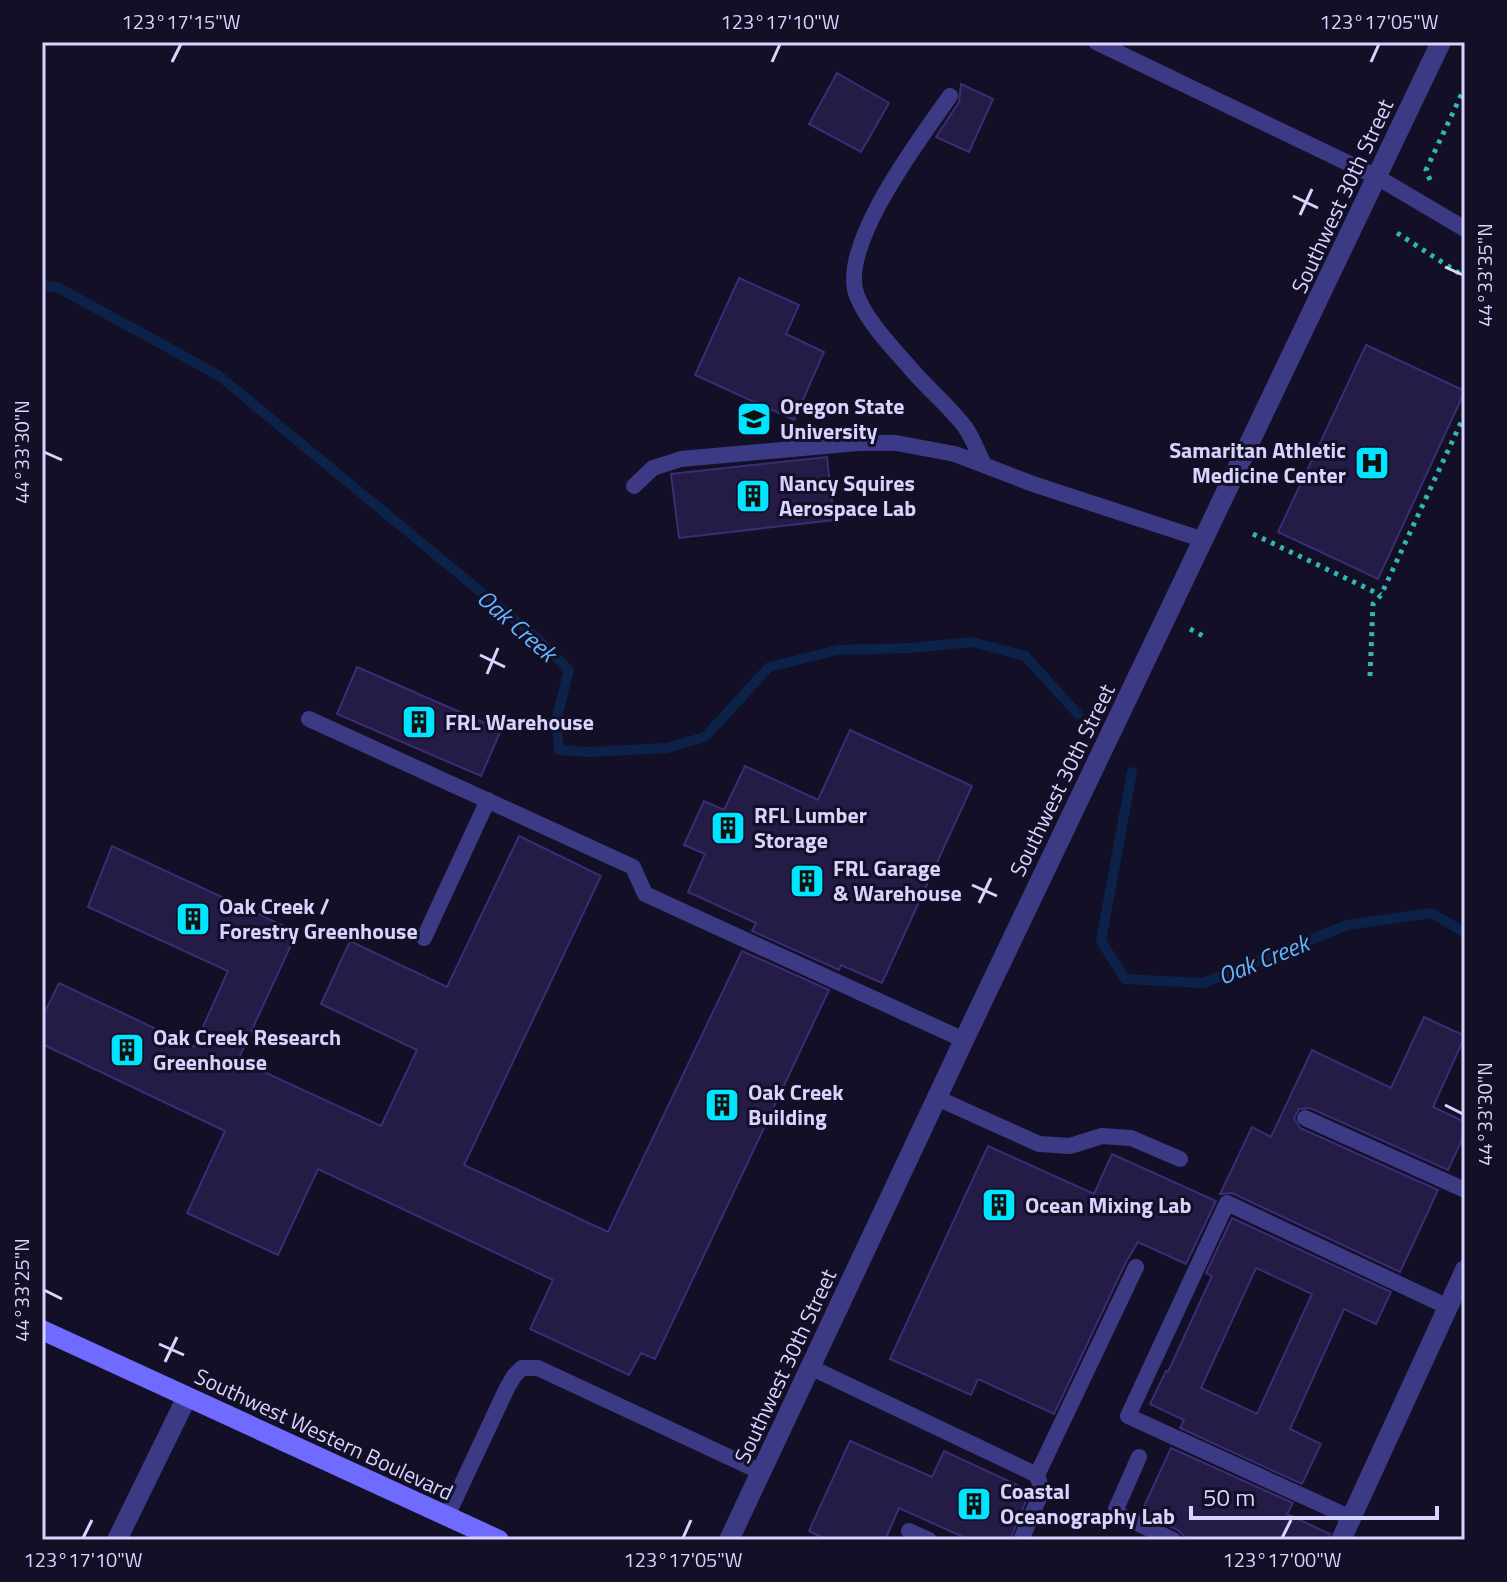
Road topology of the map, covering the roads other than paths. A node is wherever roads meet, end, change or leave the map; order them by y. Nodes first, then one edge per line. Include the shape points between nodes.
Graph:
1 (1096, 42) edge
2 (1441, 42) edge
3 (950, 96) dead end
4 (1377, 177) junction
5 (1465, 229) edge
6 (984, 465) junction
7 (634, 486) dead end
8 (1204, 540) junction
9 (309, 719) dead end
10 (488, 800) junction
11 (424, 938) dead end
12 (964, 1040) junction
13 (937, 1098) junction
14 (1305, 1118) dead end
15 (1180, 1159) dead end
16 (1465, 1190) edge
17 (1136, 1267) dead end
18 (1465, 1270) edge
19 (1448, 1307) junction
20 (42, 1330) edge
21 (810, 1367) junction
22 (187, 1397) junction
23 (1139, 1457) dead end
24 (761, 1472) junction
25 (1037, 1475) junction
26 (447, 1516) junction
27 (1351, 1518) junction
28 (909, 1531) dead end
29 (117, 1540) edge
30 (499, 1540) edge
31 (729, 1540) edge
32 (929, 1540) edge
33 (1021, 1540) edge
34 (1173, 1540) edge
35 (1341, 1540) edge

1 - 4 lane
2 - 4 street, Southwest 30th Street
3 - 6 lane via 877,208 860,247 854,279 856,295 872,322 967,428
4 - 5 lane
4 - 8 street, Southwest 30th Street
6 - 7 lane via 896,443 858,443 681,459 653,468
6 - 8 lane
8 - 12 street, Southwest 30th Street
9 - 10 lane
10 - 11 lane
10 - 12 lane via 633,867 645,894
12 - 13 street, Southwest 30th Street
13 - 15 lane via 1039,1144 1070,1146 1102,1136 1131,1138
13 - 21 street, Southwest 30th Street
14 - 16 lane
17 - 25 lane
18 - 19 street
19 - 27 street
19 - 27 lane via 1227,1203 1128,1416
20 - 22 main road, Southwest Western Boulevard
21 - 24 street, Southwest 30th Street
21 - 25 lane
22 - 26 main road, Southwest Western Boulevard
22 - 29 street
23 - 34 lane via 1116,1509
24 - 26 lane via 538,1368 522,1368 507,1388
24 - 31 street, Southwest 30th Street
25 - 33 lane via 1042,1491
26 - 30 main road, Southwest Western Boulevard
27 - 35 street
28 - 32 lane

